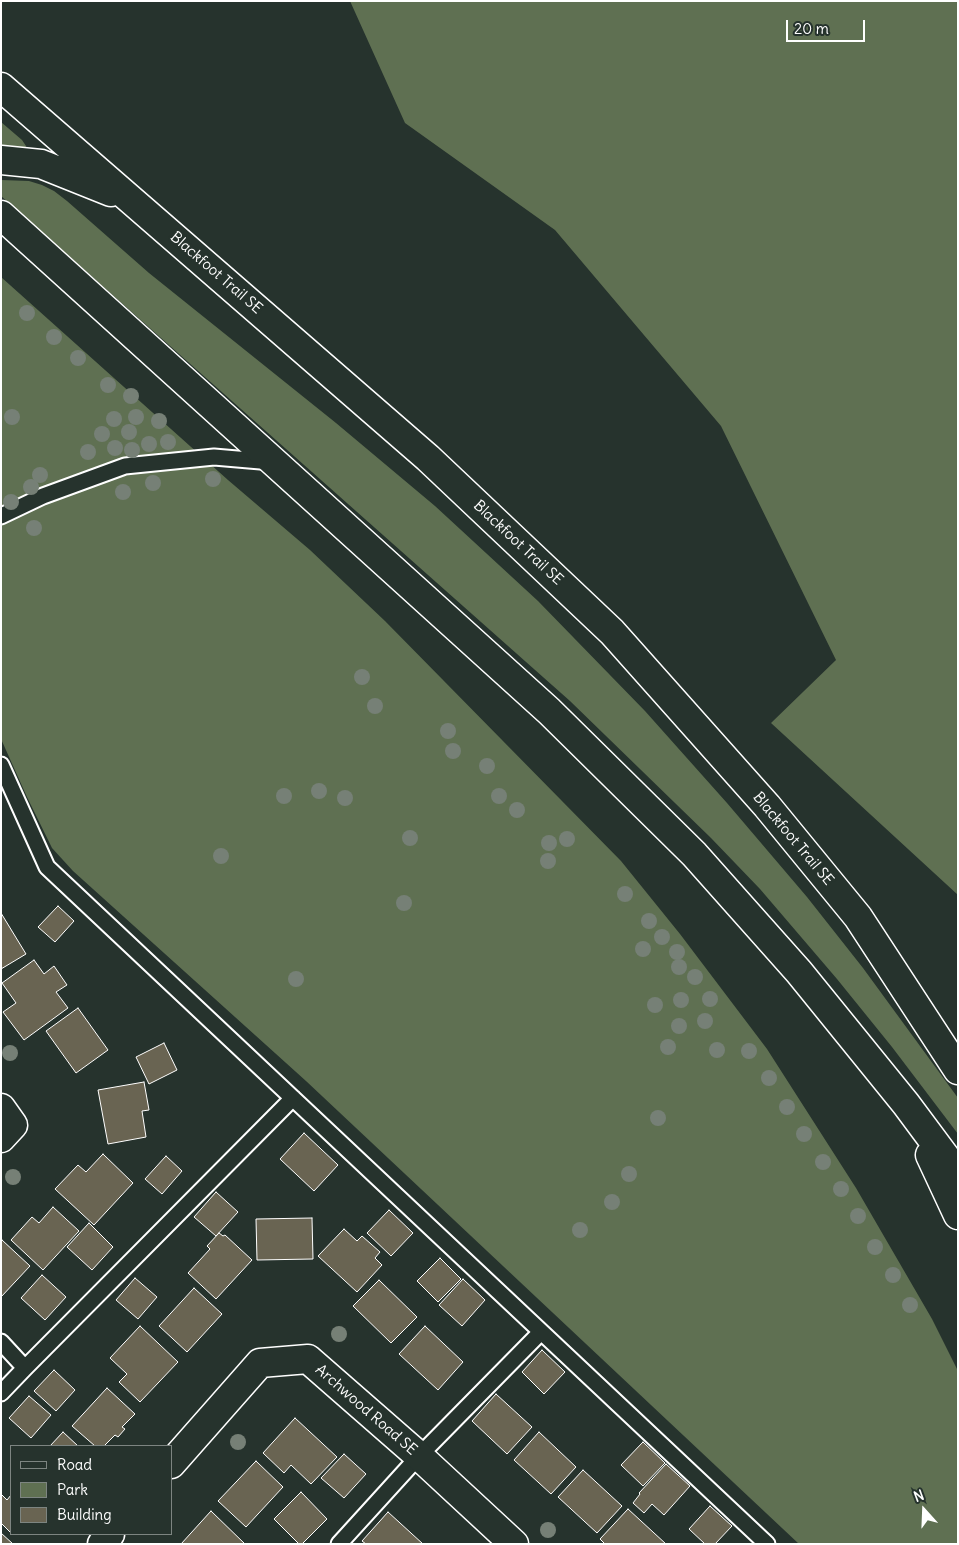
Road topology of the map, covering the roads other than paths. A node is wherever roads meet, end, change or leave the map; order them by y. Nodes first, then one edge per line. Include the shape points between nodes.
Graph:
1 (1, 88) edge
2 (1, 160) edge
3 (131, 200) junction
4 (1, 216) edge
5 (273, 462) junction
6 (1, 516) edge
7 (1, 765) edge
8 (958, 1070) edge
9 (293, 1098) junction
10 (906, 1104) junction
11 (1, 1108) edge
12 (1, 1138) edge
13 (958, 1174) edge
14 (958, 1215) edge
15 (541, 1332) junction
16 (1, 1342) edge
17 (25, 1368) junction
18 (1, 1394) edge
19 (419, 1456) junction
20 (172, 1463) edge
21 (339, 1544) edge
22 (514, 1544) edge
23 (767, 1544) edge

1 - 3 main road, Blackfoot Trail SE
2 - 3 main road via 41,164
3 - 8 main road, Blackfoot Trail SE via 428,458 612,632 767,806 858,917
4 - 5 main road
5 - 6 lane via 214,457 125,466 43,496
5 - 10 main road via 548,711 694,854 799,972
7 - 9 lane via 47,867
9 - 15 lane
9 - 17 lane
10 - 13 main road
10 - 14 main road
11 - 12 main road via 13,1125
15 - 19 lane
15 - 23 lane
16 - 17 lane
17 - 18 lane
19 - 20 main road, Archwood Road SE via 308,1359 260,1363
19 - 21 lane
19 - 22 main road, Archwood Road SE

